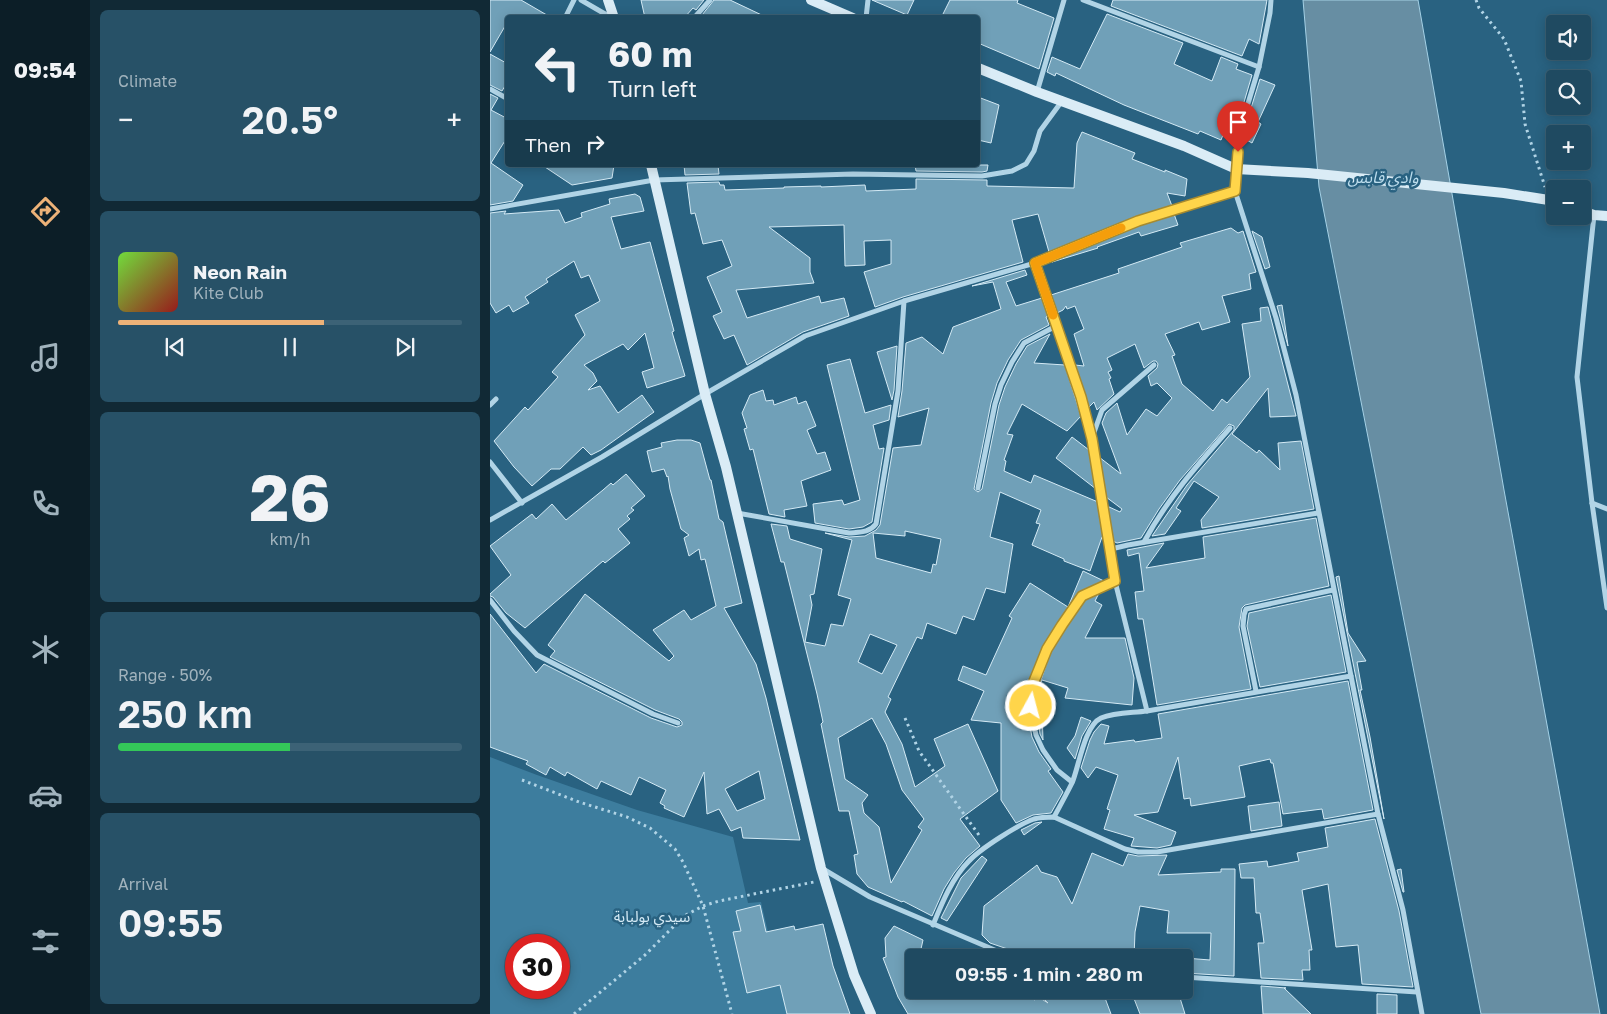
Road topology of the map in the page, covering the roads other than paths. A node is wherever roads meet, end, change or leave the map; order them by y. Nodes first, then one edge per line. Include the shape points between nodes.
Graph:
1 (574, 0) edge
2 (581, 0) edge
3 (608, 0) edge
4 (710, 0) edge
5 (811, 0) edge
6 (868, 0) edge
7 (1064, 0) edge
8 (1083, 0) edge
9 (1271, 0) edge
10 (567, 15) edge
11 (608, 15) edge
12 (612, 15) edge
13 (697, 15) edge
14 (846, 15) edge
15 (866, 15) edge
16 (1259, 67) junction
17 (980, 69) edge
18 (490, 89) edge
19 (1037, 92) junction
20 (505, 97) edge
21 (1062, 100) junction
22 (651, 167) edge
23 (1236, 169) junction
24 (654, 180) junction
25 (1235, 191) junction
26 (1546, 199) edge
27 (490, 209) edge
28 (1591, 214) edge
29 (1594, 215) junction
30 (1607, 216) edge
31 (1035, 263) junction
32 (904, 301) junction
33 (1056, 326) junction
34 (1154, 365) dead end
35 (705, 394) junction
36 (496, 399) dead end
37 (490, 405) edge
38 (1230, 428) dead end
39 (1092, 439) junction
40 (490, 462) edge
41 (978, 488) dead end
42 (522, 502) junction
43 (1592, 503) junction
44 (1607, 509) edge
45 (737, 513) junction
46 (1318, 513) junction
47 (490, 520) edge
48 (1144, 542) junction
49 (1110, 549) junction
50 (1115, 581) junction
51 (1333, 590) junction
52 (490, 600) edge
53 (1607, 608) edge
54 (1351, 676) junction
55 (1256, 691) junction
56 (1147, 711) junction
57 (678, 723) dead end
58 (1072, 782) junction
59 (1378, 814) junction
60 (1054, 818) junction
61 (821, 868) junction
62 (932, 925) junction
63 (992, 949) edge
64 (1193, 978) edge
65 (1417, 992) junction
66 (872, 1014) edge
67 (1422, 1014) edge

1 - 10 street
2 - 11 street
3 - 12 street
4 - 13 street
5 - 14 street
6 - 15 street
7 - 19 street
8 - 16 street
9 - 16 street
16 - 23 street via 1243,120
17 - 19 street
18 - 20 street
19 - 21 street
21 - 23 street
21 - 24 street via 1040,131 1026,164 1012,171 982,176 853,174
22 - 24 street
23 - 25 street
23 - 26 street via 1308,173
24 - 27 street
24 - 35 street
25 - 31 street via 1138,221
25 - 46 street via 1296,395
28 - 29 street
29 - 30 street
29 - 43 street via 1577,377
31 - 32 street
31 - 33 street
32 - 35 street via 805,336
32 - 45 street via 898,391 879,517 872,528 849,533
33 - 39 street
33 - 41 street via 1024,343 1012,362 995,404
34 - 39 street via 1102,410
35 - 42 street
35 - 45 street
36 - 37 street
38 - 48 street via 1176,491
39 - 49 street
40 - 42 street
42 - 47 street
43 - 44 street
43 - 53 street
45 - 61 street
46 - 48 street
46 - 51 street
48 - 49 street
49 - 50 street
50 - 56 street
50 - 58 street via 1082,596 1047,649 1030,691 1036,735 1042,750 1057,770
51 - 54 street
51 - 55 street via 1246,609 1243,626
52 - 57 street via 514,632 537,655 653,714
54 - 55 street
54 - 59 street
55 - 56 street
56 - 58 street via 1100,718 1088,734
58 - 60 street
59 - 60 street via 1157,852 1125,849
59 - 65 street via 1403,910
60 - 62 street via 1045,817 1019,826 969,861
61 - 62 street via 870,897
61 - 66 street via 854,975
62 - 63 street
64 - 65 street
65 - 67 street

